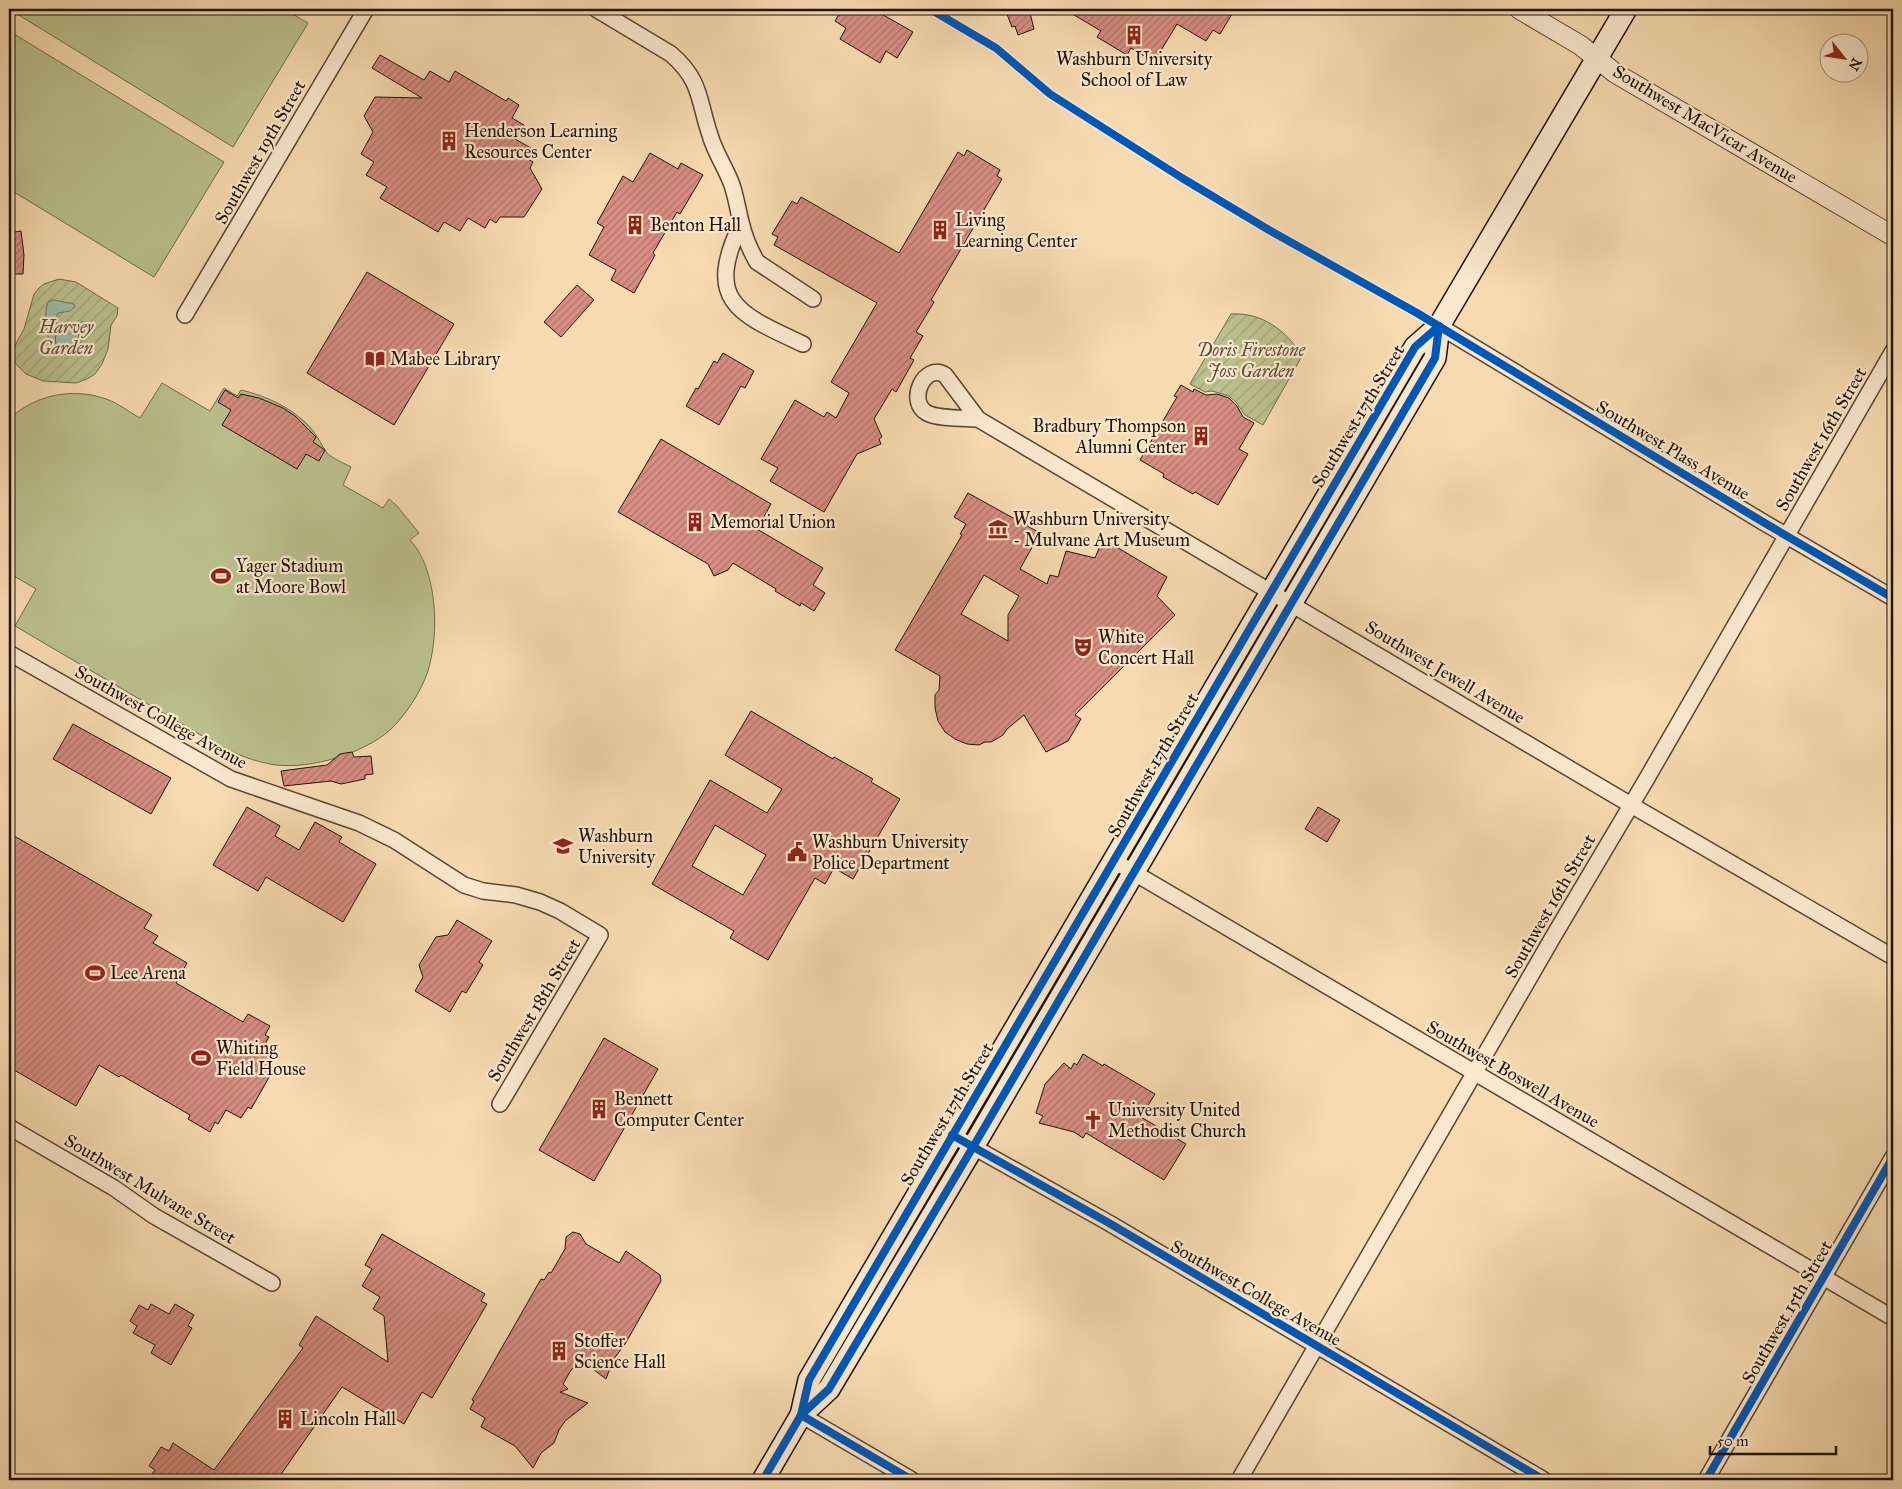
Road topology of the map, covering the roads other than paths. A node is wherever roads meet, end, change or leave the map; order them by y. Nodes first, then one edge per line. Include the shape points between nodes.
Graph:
1 (366, 9) edge
2 (596, 9) edge
3 (1519, 9) edge
4 (1626, 9) edge
5 (1597, 58) junction
6 (741, 224) junction
7 (1893, 236) edge
8 (813, 299) dead end
9 (186, 315) dead end
10 (1439, 326) junction
11 (803, 344) dead end
12 (1893, 350) edge
13 (978, 418) dead end
14 (1786, 536) junction
15 (1272, 592) junction
16 (1893, 598) edge
17 (1291, 603) junction
18 (9, 653) edge
19 (1631, 805) junction
20 (1114, 861) junction
21 (1134, 872) junction
22 (600, 935) joint
23 (1893, 958) edge
24 (1474, 1074) junction
25 (500, 1104) dead end
26 (9, 1127) edge
27 (952, 1135) junction
28 (973, 1147) junction
29 (1893, 1157) edge
30 (1824, 1278) junction
31 (272, 1283) dead end
32 (1893, 1318) edge
33 (1316, 1347) junction
34 (801, 1416) junction
35 (763, 1480) edge
36 (912, 1480) edge
37 (1239, 1480) edge
38 (1544, 1480) edge
39 (1706, 1480) edge

1 - 9 street, Southwest 19th Street
2 - 6 street via 670,54 691,75 711,140 733,187
3 - 5 street, Southwest MacVicar Avenue
4 - 5 main road, Southwest 17th Street
5 - 7 street, Southwest MacVicar Avenue via 1615,73
5 - 10 main road, Southwest 17th Street
6 - 8 street via 757,262
6 - 11 street via 725,268 731,298 752,319
10 - 14 street, Southwest Plass Avenue
10 - 15 main road, Southwest 17th Street via 1415,347
10 - 17 main road, Southwest 17th Street via 1434,358
12 - 14 street, Southwest 16th Street
13 - 15 street, Southwest Jewell Avenue
14 - 16 street, Southwest Plass Avenue
14 - 19 street, Southwest 16th Street
15 - 17 street, Southwest Jewell Avenue
15 - 20 main road, Southwest 17th Street
17 - 19 street, Southwest Jewell Avenue
17 - 21 main road, Southwest 17th Street
18 - 22 street, Southwest College Avenue via 231,779 359,823 394,840 464,885 540,902
19 - 23 street, Southwest Jewell Avenue
19 - 24 street, Southwest 16th Street
20 - 21 street, Southwest Boswell Avenue
20 - 27 main road, Southwest 17th Street
21 - 24 street, Southwest Boswell Avenue
21 - 28 main road, Southwest 17th Street
22 - 25 street, Southwest 18th Street
24 - 30 street, Southwest Boswell Avenue
24 - 33 street, Southwest 16th Street
26 - 31 street, Southwest Mulvane Street via 114,1188 154,1216
27 - 28 street, Southwest College Avenue
27 - 34 main road, Southwest 17th Street via 809,1380
28 - 33 street, Southwest College Avenue
28 - 34 main road, Southwest 17th Street via 829,1389
29 - 30 street, Southwest 15th Street
30 - 32 street, Southwest Boswell Avenue
30 - 39 street, Southwest 15th Street
33 - 37 street, Southwest 16th Street
33 - 38 street, Southwest College Avenue
34 - 35 main road, Southwest 17th Street
34 - 36 street

